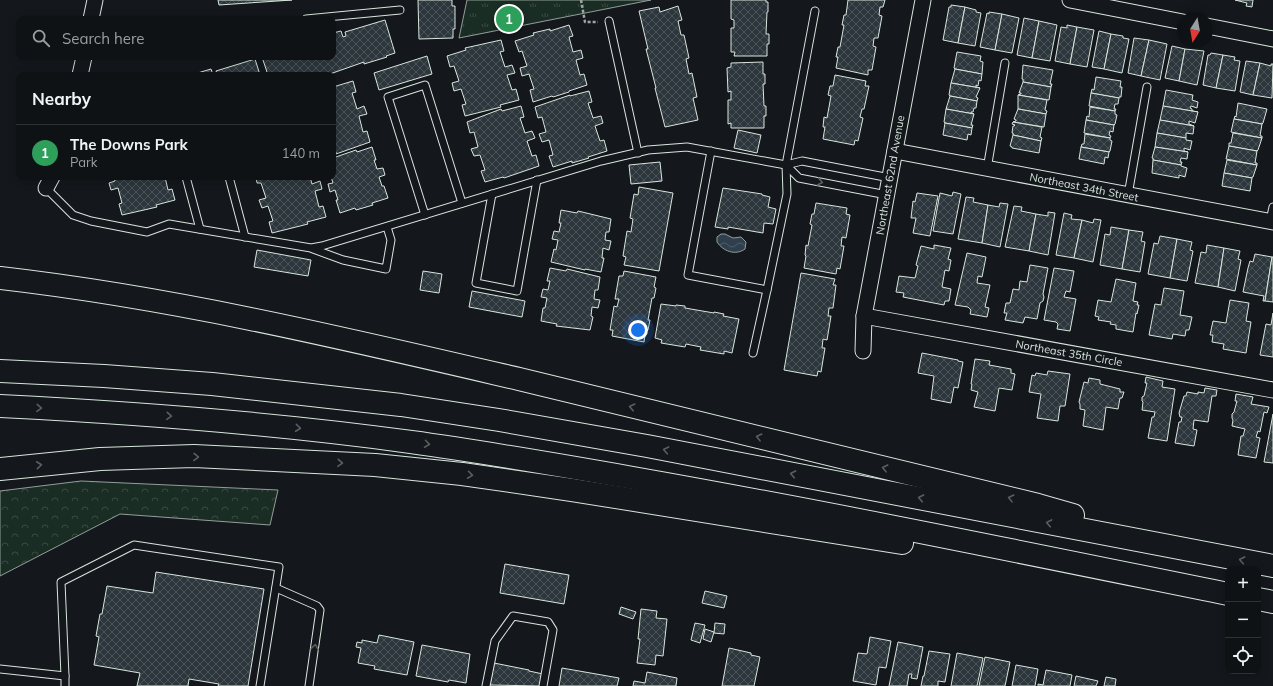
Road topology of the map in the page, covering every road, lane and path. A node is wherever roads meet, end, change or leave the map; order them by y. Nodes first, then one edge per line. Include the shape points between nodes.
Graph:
1 (95, 0) edge
2 (581, 0) edge
3 (923, 0) edge
4 (1070, 0) edge
5 (400, 10) dead end
6 (815, 10) dead end
7 (92, 16) edge
8 (336, 16) edge
9 (610, 21) joint
10 (1177, 21) edge
11 (1213, 27) edge
12 (1273, 39) edge
13 (83, 60) edge
14 (1006, 63) dead end
15 (81, 72) edge
16 (1147, 87) dead end
17 (711, 151) junction
18 (895, 151) junction
19 (638, 153) junction
20 (786, 165) junction
21 (987, 168) junction
22 (890, 178) junction
23 (187, 180) edge
24 (229, 180) edge
25 (537, 180) junction
26 (49, 182) edge
27 (492, 194) junction
28 (887, 195) junction
29 (1128, 195) junction
30 (462, 204) junction
31 (425, 215) junction
32 (1272, 216) edge
33 (387, 227) junction
34 (200, 229) junction
35 (245, 237) junction
36 (311, 248) junction
37 (0, 278) edge
38 (767, 290) junction
39 (864, 316) junction
40 (864, 351) dead end
41 (753, 353) dead end
42 (0, 371) edge
43 (1273, 390) edge
44 (0, 406) edge
45 (0, 469) edge
46 (1211, 554) junction
47 (1273, 566) edge
48 (276, 588) junction
49 (1225, 593) edge
50 (1225, 594) edge
51 (1261, 601) edge
52 (1273, 603) edge
53 (0, 669) edge
54 (65, 676) junction
55 (65, 686) edge
56 (260, 686) edge
57 (309, 686) edge
58 (486, 686) edge
59 (543, 686) edge

1 - 7 street
2 - 9 path via 585,22
3 - 18 street, Northeast 62nd Avenue
4 - 10 street
5 - 8 lane
6 - 20 lane
9 - 19 lane
11 - 12 street
13 - 15 street
14 - 21 lane
16 - 29 lane
17 - 19 lane via 687,147
17 - 20 lane
17 - 38 lane via 688,275
18 - 21 street, Northeast 34th Street
18 - 22 street, Northeast 62nd Avenue
19 - 25 lane
20 - 22 lane via 802,161
20 -> 28 lane via 799,178
20 - 38 lane via 787,194
21 - 29 street, Northeast 34th Street
22 - 28 street, Northeast 62nd Avenue
23 - 34 lane
24 - 35 lane
25 - 27 lane
25 - 27 lane via 517,291 476,283
26 - 34 lane via 73,215 91,221 147,232 169,224
27 - 30 lane
28 - 39 street, Northeast 62nd Avenue
29 - 32 street, Northeast 34th Street
30 - 31 lane
30 - 31 lane via 426,85 388,97
31 - 33 lane
33 - 36 lane
33 - 36 lane via 391,240 386,269 343,260
34 - 35 lane
35 - 36 lane
46 -> 37 highway via 1038,505 326,334 114,294
38 - 41 lane
39 - 40 street, Northeast 62nd Avenue
39 - 43 street, Northeast 35th Circle
46 -> 42 highway via 639,445 469,416 212,384
44 -> 49 highway via 220,420 400,440 486,453 750,499
45 -> 50 highway via 100,459 186,456 331,462 420,469 579,491
47 -> 46 highway
48 - 54 lane via 279,567 134,545 62,582
48 - 56 lane
57 -> 48 lane via 320,610 317,606
51 - 52 highway
53 - 54 lane
54 - 55 lane
58 - 59 lane via 495,641 513,616 548,622 553,630

